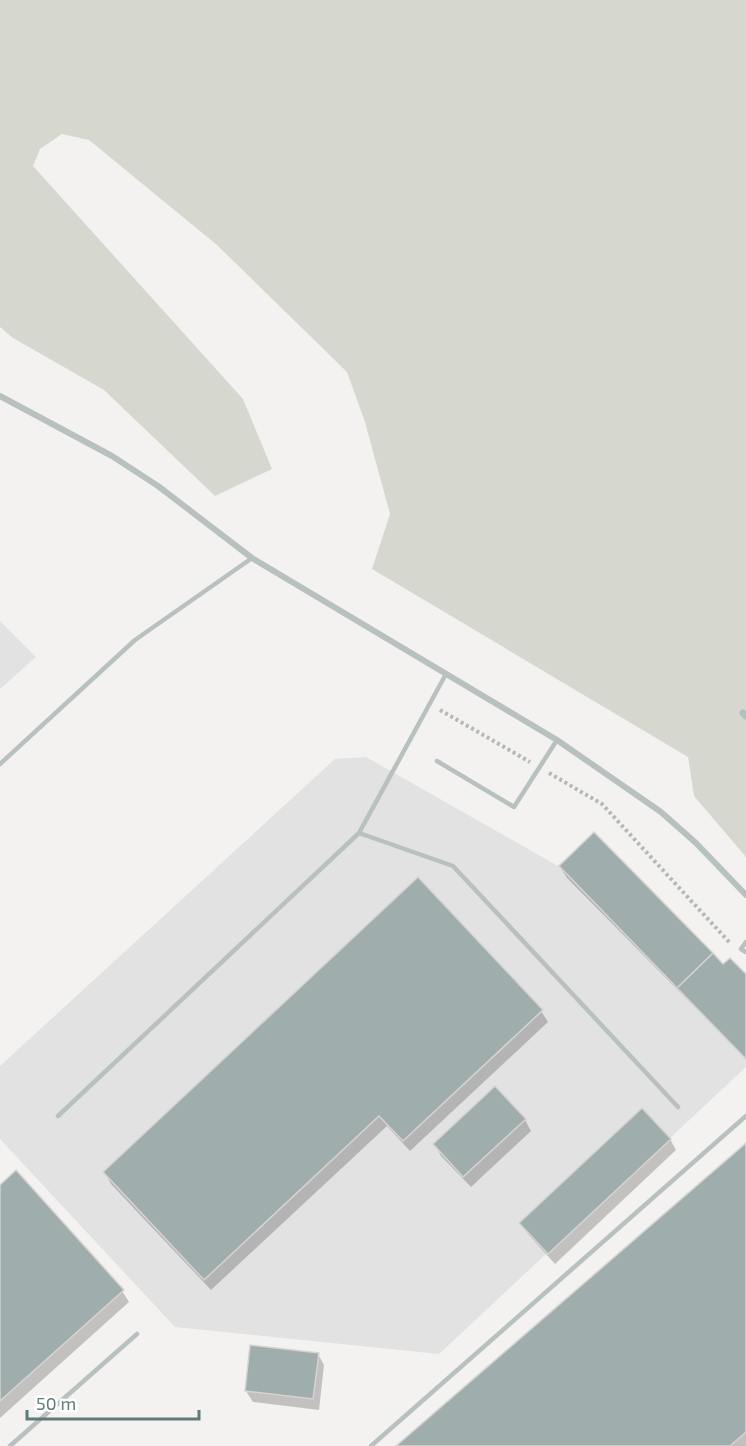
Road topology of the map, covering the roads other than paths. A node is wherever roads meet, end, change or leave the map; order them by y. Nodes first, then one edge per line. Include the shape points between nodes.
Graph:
1 (0, 396) edge
2 (252, 558) junction
3 (446, 674) junction
4 (557, 740) junction
5 (437, 761) dead end
6 (0, 764) edge
7 (359, 832) junction
8 (746, 895) edge
9 (746, 942) edge
10 (744, 951) edge
11 (678, 1107) dead end
12 (58, 1116) dead end
13 (746, 1116) edge
14 (137, 1334) dead end
15 (10, 1446) edge
16 (371, 1446) edge

1 - 2 street via 112,456
2 - 3 street
2 - 6 lane via 135,640
3 - 4 street
3 - 7 lane
4 - 5 lane via 513,807
4 - 8 street via 661,813
7 - 11 lane via 453,866
7 - 12 lane
9 - 10 lane
13 - 16 lane
14 - 15 lane

